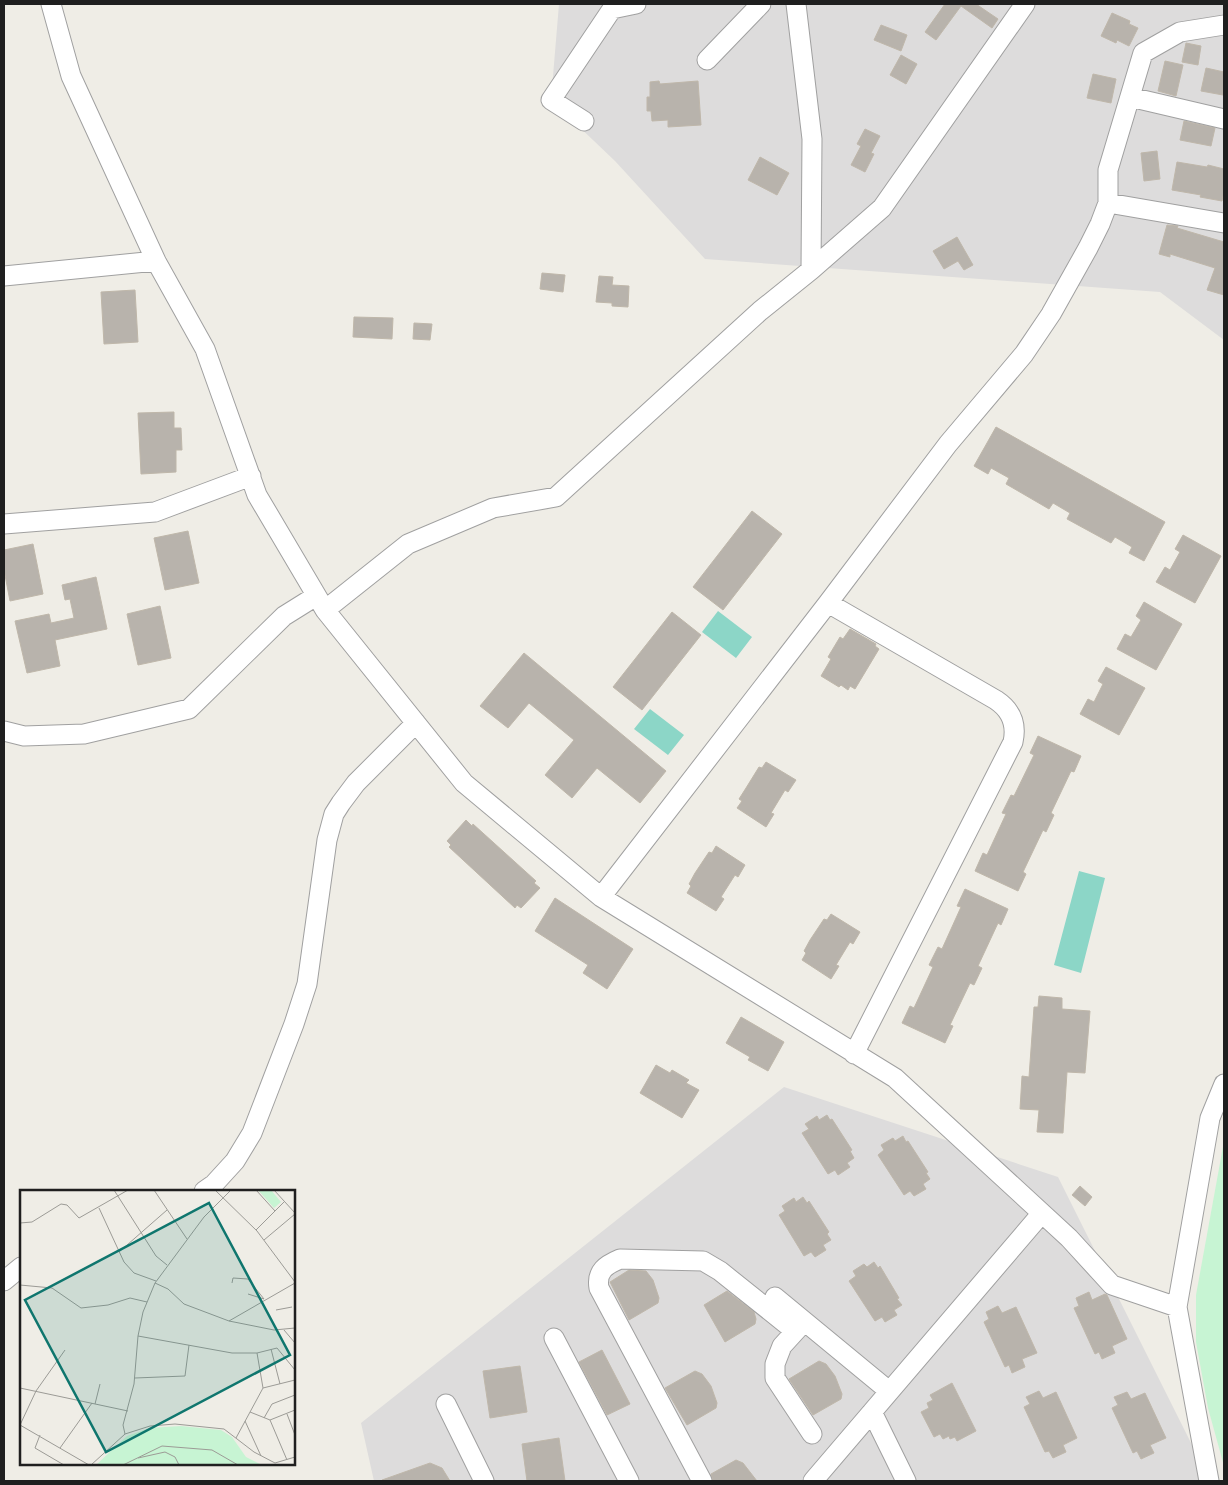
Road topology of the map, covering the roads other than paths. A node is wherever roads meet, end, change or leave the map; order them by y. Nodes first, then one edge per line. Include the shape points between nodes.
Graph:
1 (52, 4) edge
2 (636, 4) edge
3 (761, 4) edge
4 (796, 4) edge
5 (1025, 4) edge
6 (1224, 25) edge
7 (707, 60) dead end
8 (1130, 97) junction
9 (1224, 120) edge
10 (584, 121) dead end
11 (1108, 203) junction
12 (1224, 223) edge
13 (156, 261) junction
14 (811, 270) junction
15 (4, 276) edge
16 (250, 476) junction
17 (4, 524) edge
18 (320, 603) junction
19 (828, 603) junction
20 (416, 723) junction
21 (4, 729) edge
22 (601, 897) junction
23 (854, 1054) junction
24 (1224, 1084) edge
25 (205, 1190) edge
26 (1042, 1213) junction
27 (20, 1268) edge
28 (4, 1281) edge
29 (775, 1297) dead end
30 (1177, 1307) junction
31 (800, 1326) junction
32 (554, 1338) dead end
33 (889, 1391) junction
34 (446, 1404) dead end
35 (872, 1412) junction
36 (812, 1434) dead end
37 (484, 1481) edge
38 (629, 1481) edge
39 (702, 1481) edge
40 (813, 1481) edge
41 (906, 1481) edge
42 (1209, 1481) edge

1 - 13 street via 71,76
2 - 10 street via 612,9 551,100
3 - 7 street
4 - 14 street via 812,139
5 - 14 street via 882,208
6 - 8 street via 1180,32 1143,53
8 - 9 street
8 - 11 street via 1108,170
11 - 12 street
11 - 19 street via 1051,314 1024,354 948,444
13 - 15 street
13 - 16 street via 205,349
14 - 18 street via 760,311 556,497 493,508 408,544
16 - 17 street via 155,512
16 - 18 street via 257,495
18 - 20 street
18 - 21 street via 284,616 189,709 84,734 24,736
19 - 22 street
19 - 23 street via 996,700 1011,716 1014,730 1012,742
20 - 22 street via 464,783
20 - 25 street via 356,783 334,814 327,840 307,984 294,1024 252,1134 235,1161
22 - 23 street
23 - 26 street via 895,1078
24 - 30 street via 1210,1118
26 - 30 street via 1112,1285
26 - 33 street
27 - 28 street
29 - 31 street
30 - 42 street
31 - 33 street
31 - 36 street via 782,1346 775,1364 775,1378
31 - 39 street via 704,1261 620,1259 608,1264 601,1272 599,1288
32 - 38 street
33 - 35 street
34 - 37 street
35 - 40 street
35 - 41 street

